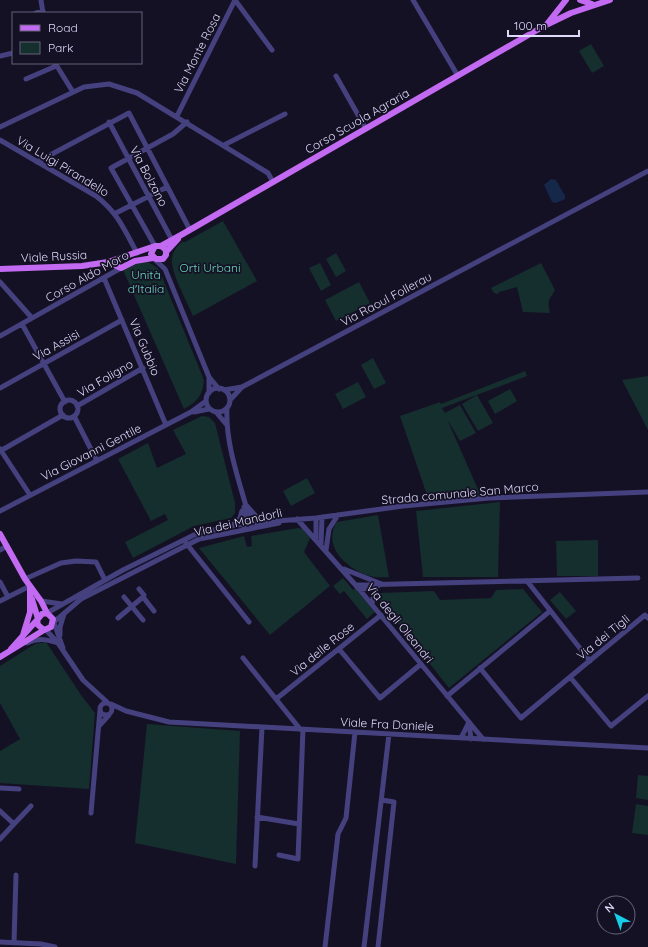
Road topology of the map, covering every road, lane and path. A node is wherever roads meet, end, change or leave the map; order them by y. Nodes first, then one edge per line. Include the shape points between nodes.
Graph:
1 (41, 0) edge
2 (235, 0) edge
3 (413, 0) edge
4 (566, 0) edge
5 (580, 0) edge
6 (610, 0) edge
7 (594, 4) junction
8 (43, 12) edge
9 (544, 26) junction
10 (272, 50) dead end
11 (12, 53) edge
12 (0, 56) edge
13 (56, 64) edge
14 (336, 76) dead end
15 (458, 76) junction
16 (26, 79) dead end
17 (73, 92) junction
18 (285, 114) dead end
19 (177, 116) junction
20 (109, 122) junction
21 (187, 122) junction
22 (0, 127) edge
23 (366, 129) junction
24 (0, 140) edge
25 (224, 145) junction
26 (146, 149) junction
27 (128, 159) junction
28 (37, 162) junction
29 (648, 171) edge
30 (273, 182) junction
31 (167, 187) junction
32 (149, 197) junction
33 (131, 206) junction
34 (116, 213) junction
35 (190, 230) junction
36 (181, 236) junction
37 (172, 240) junction
38 (153, 245) junction
39 (161, 246) junction
40 (166, 252) junction
41 (137, 253) junction
42 (154, 258) junction
43 (108, 262) junction
44 (121, 268) junction
45 (0, 269) edge
46 (166, 269) junction
47 (104, 278) junction
48 (0, 282) edge
49 (32, 318) junction
50 (122, 320) junction
51 (22, 324) junction
52 (0, 336) edge
53 (44, 363) junction
54 (143, 368) junction
55 (209, 377) junction
56 (242, 387) junction
57 (0, 388) edge
58 (222, 390) junction
59 (209, 393) junction
60 (230, 400) junction
61 (206, 401) junction
62 (65, 402) junction
63 (77, 406) junction
64 (209, 408) junction
65 (227, 408) junction
66 (191, 412) junction
67 (216, 412) junction
68 (63, 415) junction
69 (74, 416) junction
70 (226, 424) junction
71 (166, 425) junction
72 (1, 449) edge
73 (97, 461) junction
74 (648, 492) edge
75 (30, 495) junction
76 (244, 502) junction
77 (0, 511) edge
78 (338, 515) junction
79 (319, 517) junction
80 (297, 519) junction
81 (261, 522) junction
82 (250, 523) junction
83 (244, 524) junction
84 (231, 526) junction
85 (252, 529) junction
86 (245, 531) junction
87 (0, 534) edge
88 (316, 538) junction
89 (185, 543) junction
90 (321, 544) junction
91 (7, 546) junction
92 (0, 550) edge
93 (326, 550) junction
94 (342, 568) junction
95 (638, 578) dead end
96 (25, 579) junction
97 (105, 580) junction
98 (527, 581) junction
99 (0, 582) edge
100 (382, 584) junction
101 (30, 586) junction
102 (357, 587) junction
103 (375, 588) junction
104 (139, 589) dead end
105 (8, 597) junction
106 (124, 597) dead end
107 (143, 597) junction
108 (0, 601) edge
109 (41, 601) junction
110 (62, 604) junction
111 (372, 604) junction
112 (131, 606) junction
113 (154, 611) dead end
114 (550, 611) junction
115 (47, 613) junction
116 (65, 613) junction
117 (381, 615) junction
118 (118, 618) dead end
119 (648, 618) edge
120 (38, 619) junction
121 (143, 620) dead end
122 (54, 622) junction
123 (249, 622) dead end
124 (45, 630) junction
125 (23, 635) junction
126 (59, 641) junction
127 (22, 644) junction
128 (339, 648) junction
129 (9, 652) junction
130 (0, 657) edge
131 (243, 658) dead end
132 (590, 661) junction
133 (421, 664) junction
134 (480, 668) junction
135 (570, 677) junction
136 (95, 693) junction
137 (447, 696) junction
138 (648, 696) edge
139 (276, 699) junction
140 (109, 703) junction
141 (100, 708) junction
142 (126, 711) junction
143 (110, 714) junction
144 (294, 722) junction
145 (468, 722) junction
146 (99, 726) junction
147 (262, 727) junction
148 (289, 729) junction
149 (299, 729) junction
150 (355, 732) junction
151 (389, 734) junction
152 (460, 738) junction
153 (471, 739) junction
154 (483, 739) junction
155 (648, 748) edge
156 (0, 788) edge
157 (19, 789) dead end
158 (382, 800) junction
159 (31, 806) dead end
160 (0, 811) edge
161 (90, 813) dead end
162 (257, 817) junction
163 (14, 824) junction
164 (299, 824) junction
165 (0, 839) edge
166 (279, 855) dead end
167 (255, 866) dead end
168 (16, 875) dead end
169 (14, 943) junction
170 (3, 944) edge
171 (28, 945) edge
172 (48, 946) edge
173 (55, 947) edge
174 (325, 947) edge
175 (364, 947) edge
176 (378, 947) edge

1 - 8 street
2 - 10 street
2 - 19 street, Via Monte Rosa
3 - 15 street
4 - 9 main road
5 - 7 main road
6 - 7 main road
7 - 9 main road
9 - 15 main road, Corso Scuola Agraria
11 - 12 street
13 - 16 street
13 - 17 street
14 - 23 street
15 - 23 main road, Corso Scuola Agraria
17 - 19 street via 94,85 114,85 137,93
17 - 22 street
18 - 25 street
19 - 21 street
20 - 26 street via 129,113
20 - 27 street, Via Bolzano
20 - 28 street
21 - 25 street
21 - 26 street via 173,134
23 - 30 main road, Corso Scuola Agraria
24 - 28 street, Via Luigi Pirandello
25 - 30 street via 268,173
26 - 27 street
26 - 31 street
27 - 32 street, Via Bolzano
27 - 33 street via 111,168
28 - 34 street, Via Luigi Pirandello via 96,196
29 - 56 street, Via Raoul Follerau
30 - 35 main road, Corso Scuola Agraria
31 - 32 street
31 - 35 street
32 - 33 street
32 - 37 street, Via Bolzano
33 - 34 street
33 - 38 street
34 - 41 street, Via Luigi Pirandello
35 - 36 main road, Corso Scuola Agraria
36 - 37 main road, Corso Scuola Agraria
36 - 40 main road, Corso Scuola Agraria
37 - 39 main road, Corso Scuola Agraria
38 - 39 main road
38 - 41 main road, Viale Russia
38 - 42 main road via 151,252
39 - 40 main road
40 - 42 main road via 165,257 160,260
40 - 46 street
41 - 43 main road, Viale Russia
42 - 44 main road, Corso Aldo Moro via 135,261
42 - 46 street
43 - 44 main road
43 - 45 main road, Viale Russia via 52,268
44 - 47 street, Corso Aldo Moro
46 - 55 street
47 - 49 street, Corso Aldo Moro
47 - 50 street, Via Gubbio
48 - 49 street
49 - 51 street, Corso Aldo Moro
50 - 53 street, Via Assisi
50 - 54 street, Via Gubbio
51 - 52 street, Corso Aldo Moro
51 - 53 street
53 - 57 street, Via Assisi
53 - 62 street
54 - 63 street, Via Foligno
54 - 71 street, Via Gubbio
55 - 58 street
55 - 59 street
56 - 58 street, Via Raoul Follerau
56 - 60 street, Via Raoul Follerau
58 - 59 street
58 - 60 street
59 - 61 street
60 - 65 street
61 - 64 street
61 - 66 street, Via Giovanni Gentile
62 - 63 street via 72,401
62 - 68 street via 61,408
63 - 69 street
64 - 66 street, Via Giovanni Gentile
64 - 67 street
65 - 67 street
65 - 70 street
66 - 71 street, Via Giovanni Gentile
67 - 70 street
68 - 69 street via 68,418
68 - 72 street
69 - 73 street
70 - 76 street
71 - 73 street, Via Giovanni Gentile
72 - 75 street
73 - 75 street, Via Giovanni Gentile
74 - 78 street, Strada comunale San Marco via 489,498
75 - 77 street, Via Giovanni Gentile
76 - 81 street
76 - 82 street
76 - 83 street
76 - 84 street via 240,518
78 - 79 street, Strada comunale San Marco
78 - 93 street via 329,529
79 - 80 street, Strada comunale San Marco
79 - 88 street
79 - 90 street
80 - 81 street, Via dei Mandorli
80 - 85 street, Via dei Mandorli
80 - 88 street, Via degli Oleandri
81 - 82 street, Via dei Mandorli
82 - 83 street, Via dei Mandorli
82 - 85 street
83 - 84 street, Via dei Mandorli
83 - 86 street
84 - 89 street, Via dei Mandorli via 196,534
85 - 86 street, Via dei Mandorli
86 - 89 street, Via dei Mandorli
87 - 91 main road
88 - 90 street, Via degli Oleandri
89 - 97 street, Via dei Mandorli
89 - 116 street, Via dei Mandorli via 85,597
89 - 123 street
90 - 93 street, Via degli Oleandri
91 - 92 street
91 - 96 main road
93 - 94 street, Via degli Oleandri
94 - 100 street
94 - 102 street, Via degli Oleandri
95 - 98 street
96 - 97 street via 61,564 76,561 96,562
96 - 101 main road
97 - 110 street, Via dei Mandorli
98 - 100 street
98 - 114 street
99 - 105 street
100 - 102 street
100 - 103 street
101 - 105 street
101 - 109 main road
101 - 120 main road
101 - 125 main road via 30,612
102 - 103 street
102 - 111 street, Via degli Oleandri
103 - 111 street
104 - 107 street
105 - 108 street
106 - 112 street
107 - 112 street
107 - 113 street
109 - 110 street
109 - 115 main road
110 - 115 street, Via dei Mandorli
111 - 117 street, Via degli Oleandri
112 - 118 street
112 - 121 street
114 - 132 street
114 - 134 street
115 - 120 main road
115 - 122 main road via 53,617
116 - 122 street, Via dei Mandorli
116 - 126 street
117 - 128 street, Via delle Rose
117 - 133 street, Via degli Oleandri
119 - 132 street, Via dei Tigli via 645,615
120 - 124 main road via 38,625
120 - 125 main road
122 - 124 main road
122 - 126 street, Viale Fra Daniele
124 - 126 street, Viale Fra Daniele
124 - 127 main road
125 - 129 main road
126 - 127 street via 37,639
126 - 136 street, Viale Fra Daniele via 83,680
127 - 129 main road
128 - 133 street via 380,698
128 - 139 street, Via delle Rose
129 - 130 main road
131 - 139 street
132 - 135 street, Via dei Tigli
133 - 137 street, Via degli Oleandri
134 - 135 street, Via dei Tigli via 521,718
134 - 137 street
135 - 138 street via 611,726
136 - 140 street, Viale Fra Daniele
136 - 141 street, Viale Fra Daniele
137 - 145 street, Via degli Oleandri
139 - 144 street
140 - 141 street
140 - 142 street, Viale Fra Daniele
140 - 143 street via 113,708
141 - 143 street via 103,714
141 - 146 street
142 - 143 street, Viale Fra Daniele
142 - 147 street, Viale Fra Daniele via 169,722
143 - 146 street
144 - 148 street
144 - 149 street
145 - 152 street
145 - 153 street
145 - 154 street, Via degli Oleandri
146 - 161 street
147 - 148 street, Viale Fra Daniele
147 - 162 street
148 - 149 street, Viale Fra Daniele
149 - 150 street, Viale Fra Daniele
149 - 164 street
150 - 151 street, Viale Fra Daniele
150 - 174 street via 346,818 338,834
151 - 152 street, Viale Fra Daniele
151 - 158 street
152 - 153 street, Viale Fra Daniele
153 - 154 street, Viale Fra Daniele
154 - 155 street, Viale Fra Daniele
156 - 157 street
158 - 175 street
158 - 176 street via 394,802
159 - 163 street
160 - 163 street
162 - 164 street
162 - 167 street
163 - 165 street
164 - 166 street via 298,859
168 - 169 street
169 - 170 street
169 - 171 street
171 - 172 street
172 - 173 street

